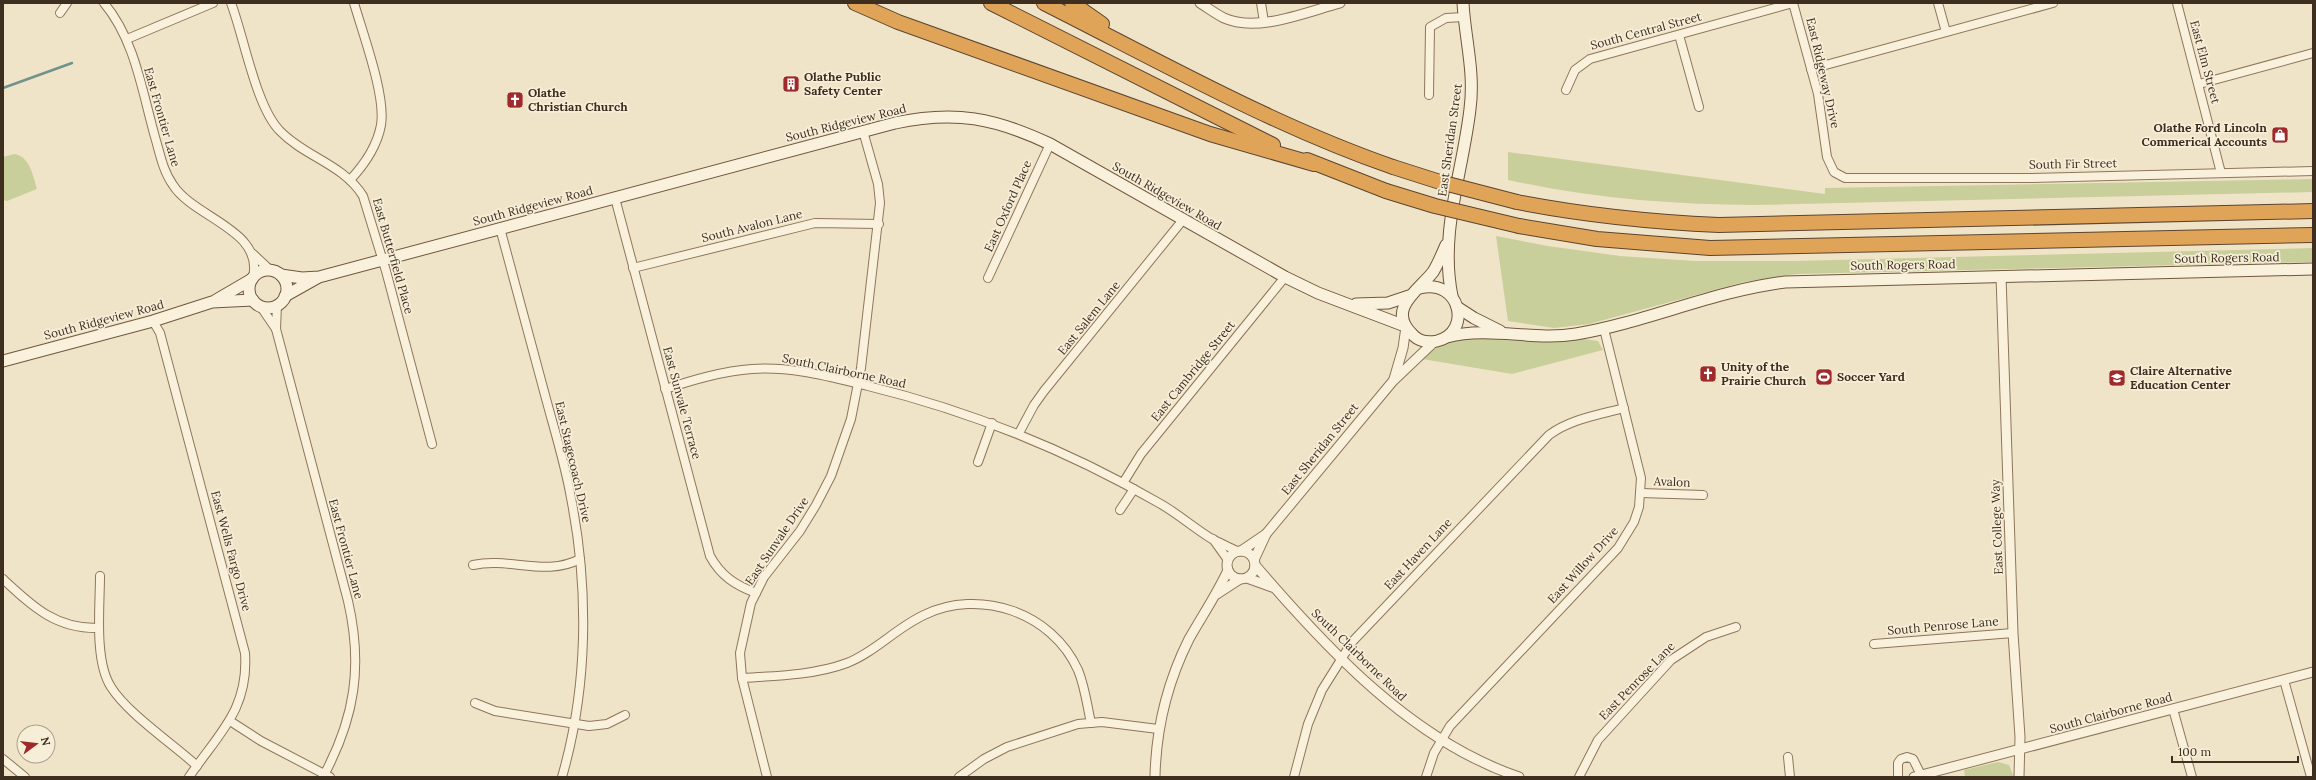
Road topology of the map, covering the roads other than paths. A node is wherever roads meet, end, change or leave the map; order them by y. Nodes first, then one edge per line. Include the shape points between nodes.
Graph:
1 (67, 3) edge
2 (104, 3) edge
3 (213, 3) edge
4 (231, 3) edge
5 (354, 3) edge
6 (855, 3) edge
7 (991, 3) edge
8 (1044, 3) edge
9 (1072, 3) edge
10 (1200, 3) edge
11 (1261, 3) edge
12 (1340, 3) edge
13 (1455, 3) edge
14 (1463, 3) edge
15 (1793, 3) edge
16 (1938, 3) edge
17 (2053, 3) edge
18 (2177, 3) edge
19 (60, 13) dead end
20 (1464, 17) junction
21 (1264, 22) junction
22 (1946, 32) junction
23 (1678, 35) junction
24 (127, 39) junction
25 (1138, 50) junction
26 (2313, 53) edge
27 (1811, 69) junction
28 (2199, 84) junction
29 (1566, 90) dead end
30 (1429, 96) dead end
31 (1699, 106) dead end
32 (863, 131) junction
33 (1050, 144) junction
34 (1314, 164) junction
35 (2313, 171) edge
36 (1834, 172) joint
37 (2221, 173) junction
38 (350, 180) junction
39 (615, 198) junction
40 (2313, 211) edge
41 (1182, 221) junction
42 (879, 224) junction
43 (500, 228) junction
44 (2313, 235) edge
45 (1447, 244) junction
46 (252, 254) junction
47 (383, 259) junction
48 (633, 268) junction
49 (2313, 269) edge
50 (270, 270) junction
51 (281, 275) junction
52 (319, 276) junction
53 (2001, 276) junction
54 (1285, 277) junction
55 (253, 278) junction
56 (988, 278) dead end
57 (1420, 288) junction
58 (285, 296) junction
59 (1409, 296) junction
60 (1452, 296) junction
61 (212, 302) junction
62 (257, 303) junction
63 (1350, 304) junction
64 (277, 305) junction
65 (1457, 307) junction
66 (153, 321) junction
67 (1405, 327) junction
68 (276, 329) junction
69 (1604, 329) junction
70 (1501, 332) junction
71 (1447, 337) junction
72 (1434, 342) junction
73 (3, 361) edge
74 (1393, 381) junction
75 (859, 384) junction
76 (666, 389) junction
77 (1624, 408) junction
78 (992, 423) junction
79 (1019, 433) junction
80 (432, 444) dead end
81 (978, 462) dead end
82 (1123, 483) junction
83 (1134, 489) junction
84 (1641, 493) junction
85 (1703, 495) dead end
86 (1120, 510) dead end
87 (1266, 534) junction
88 (1213, 539) junction
89 (1239, 551) junction
90 (580, 560) junction
91 (1228, 560) junction
92 (1255, 563) junction
93 (473, 565) dead end
94 (1228, 570) junction
95 (100, 576) dead end
96 (3, 579) edge
97 (1243, 579) junction
98 (1272, 587) junction
99 (756, 593) junction
100 (1217, 594) junction
101 (99, 628) junction
102 (1736, 628) dead end
103 (2013, 633) junction
104 (1874, 644) dead end
105 (1342, 658) junction
106 (2313, 672) edge
107 (742, 678) junction
108 (2284, 680) junction
109 (475, 703) dead end
110 (2173, 709) junction
111 (624, 715) dead end
112 (230, 722) junction
113 (1091, 723) junction
114 (574, 724) junction
115 (1158, 730) junction
116 (1441, 740) junction
117 (2020, 749) junction
118 (1788, 757) dead end
119 (3, 759) edge
120 (197, 766) junction
121 (326, 776) edge
122 (1918, 776) edge
123 (25, 777) edge
124 (189, 777) edge
125 (562, 777) edge
126 (767, 777) edge
127 (959, 777) edge
128 (1155, 777) edge
129 (1294, 777) edge
130 (1426, 777) edge
131 (1519, 777) edge
132 (1580, 777) edge
133 (1790, 777) edge
134 (1898, 777) edge
135 (2019, 777) edge
136 (2192, 777) edge
137 (2310, 777) edge

1 - 19 street
2 - 24 street, East Frontier Lane
3 - 24 street
4 - 38 street, East Butterfield Place via 267,116 281,132
5 - 38 street via 382,114 374,148
6 - 34 highway via 898,22 1210,134
7 - 34 highway via 1221,120
8 - 25 highway
9 - 25 highway
10 - 21 street via 1235,22
11 - 21 street
12 - 21 street
13 - 20 main road, East Sheridan Street
14 - 20 main road, East Sheridan Street
15 - 23 street, South Central Street
15 - 27 street, East Ridgeway Drive
16 - 22 street
17 - 22 street
18 - 28 street, East Elm Street
20 - 30 street via 1446,18 1430,27
20 - 45 main road, East Sheridan Street via 1470,51 1472,88
22 - 27 street
23 - 29 street, South Central Street via 1590,59 1575,70
23 - 31 street
24 - 46 street, East Frontier Lane via 162,162 172,185 186,201 232,230
25 - 40 highway, bridge via 1325,142 1440,182 1517,202 1574,212 1719,225
26 - 28 street
27 - 36 street, East Ridgeway Drive via 1822,114 1827,157
28 - 37 street, East Elm Street
32 - 33 main road, South Ridgeview Road via 921,117 971,117 1018,129
32 - 39 main road, South Ridgeview Road
32 - 42 street, East Sunvale Drive via 878,184
33 - 41 main road, South Ridgeview Road
33 - 56 street, East Oxford Place
34 - 44 highway, bridge via 1435,206 1519,226 1597,239 1675,246 1725,248
35 - 37 street, South Fir Street
36 - 37 street, South Fir Street via 1845,178 1856,179
38 - 47 street, East Butterfield Place via 364,196
39 - 43 main road, South Ridgeview Road
39 - 48 street, East Sunvale Terrace
41 - 54 main road, South Ridgeview Road
41 - 79 street, East Salem Lane via 1044,391
42 - 48 street, South Avalon Lane via 815,223
42 - 75 street, East Sunvale Drive
43 - 47 main road, South Ridgeview Road
43 - 90 street, East Stagecoach Drive via 568,484
45 - 57 main road, East Sheridan Street via 1434,270
45 - 60 main road, East Sheridan Street
46 - 50 street, East Frontier Lane
46 - 55 street via 255,267
47 - 52 main road, South Ridgeview Road
47 - 80 street, East Butterfield Place
48 - 76 street, East Sunvale Terrace
49 - 53 main road, South Rogers Road
50 - 51 main road
50 - 55 main road via 264,270
51 - 52 main road via 302,278
51 - 58 main road via 287,287
52 - 58 main road
53 - 69 main road, South Rogers Road via 1784,282 1725,294
53 - 103 street, East College Way
54 - 63 main road, South Ridgeview Road via 1318,293
54 - 82 street, East Cambridge Street via 1141,454
55 - 61 main road
55 - 62 main road via 249,288
57 - 59 main road
57 - 60 main road via 1438,287
58 - 64 main road
59 - 63 main road, South Ridgeview Road via 1388,303
59 - 67 main road via 1404,305
60 - 65 main road
61 - 62 main road
61 - 66 main road, South Ridgeview Road
62 - 64 main road via 268,308
62 - 68 street
63 - 67 main road, South Ridgeview Road
64 - 68 street
65 - 70 main road
65 - 71 main road via 1457,323
66 - 73 main road, South Ridgeview Road
66 - 112 street, East Wells Fargo Drive via 162,341 245,653 244,683
67 - 72 main road via 1419,339
67 - 74 street, East Sheridan Street via 1403,348
68 - 121 street, East Frontier Lane via 348,601 356,646 353,697 347,722
69 - 70 main road, South Rogers Road via 1551,337
69 - 77 street, East Willow Drive
70 - 71 main road, South Rogers Road via 1463,333
71 - 72 main road
72 - 74 street, East Sheridan Street
74 - 87 street, East Sheridan Street
75 - 76 street, South Clairborne Road via 796,370 752,369 729,372
75 - 78 street, South Clairborne Road
75 - 99 street, East Sunvale Drive via 851,419 830,476 800,531 764,577
76 - 99 street, East Sunvale Terrace via 710,556 726,578
77 - 84 street, East Willow Drive via 1640,470
77 - 105 street, East Haven Lane via 1577,420 1549,435 1352,642
78 - 79 street, South Clairborne Road
78 - 81 street
79 - 82 street, South Clairborne Road
82 - 83 street, South Clairborne Road
83 - 86 street
83 - 88 street, South Clairborne Road via 1184,518
84 - 85 street, Avalon
84 - 116 street, East Willow Drive via 1634,522 1618,548 1450,726
87 - 89 street, East Sheridan Street
87 - 92 street, East Sheridan Street
88 - 89 street, South Clairborne Road
88 - 91 street, South Clairborne Road
89 - 91 street
89 - 92 street via 1247,552
90 - 93 street via 567,566 546,568 498,561
90 - 114 street, East Stagecoach Drive via 583,631 581,675
91 - 94 street
92 - 97 street via 1254,570
92 - 98 street, South Clairborne Road
94 - 97 street via 1234,578
94 - 100 street
95 - 101 street
96 - 101 street via 34,608 56,621 81,628
97 - 98 street, South Clairborne Road
97 - 100 street
98 - 105 street, South Clairborne Road
99 - 107 street, East Sunvale Drive via 749,608 743,634 740,662
100 - 115 street via 1177,666
101 - 120 street via 103,664 110,687 121,700
102 - 132 street, East Penrose Lane via 1706,636 1671,660 1598,740
103 - 104 street, South Penrose Lane
103 - 117 street, East College Way
105 - 116 street, South Clairborne Road via 1378,693
105 - 129 street, East Haven Lane via 1322,690 1308,724
106 - 108 street, South Clairborne Road
107 - 113 street via 831,668 865,653 924,614 955,605 992,605 1026,616 1057,640 1077,670 1085,692
107 - 126 street, East Sunvale Drive
108 - 110 street, South Clairborne Road
108 - 137 street
109 - 114 street via 495,711
110 - 117 street, South Clairborne Road
110 - 136 street
111 - 114 street via 618,720 599,726
112 - 120 street, East Wells Fargo Drive
112 - 121 street
113 - 115 street
113 - 127 street via 1046,733 1007,747 984,759
114 - 125 street, East Stagecoach Drive
115 - 128 street
116 - 130 street, East Willow Drive
116 - 131 street, South Clairborne Road via 1488,765
117 - 122 street, South Clairborne Road
117 - 135 street, East College Way
118 - 133 street
119 - 123 street
120 - 124 street, East Wells Fargo Drive
122 - 134 street via 1913,759 1908,757 1898,763

